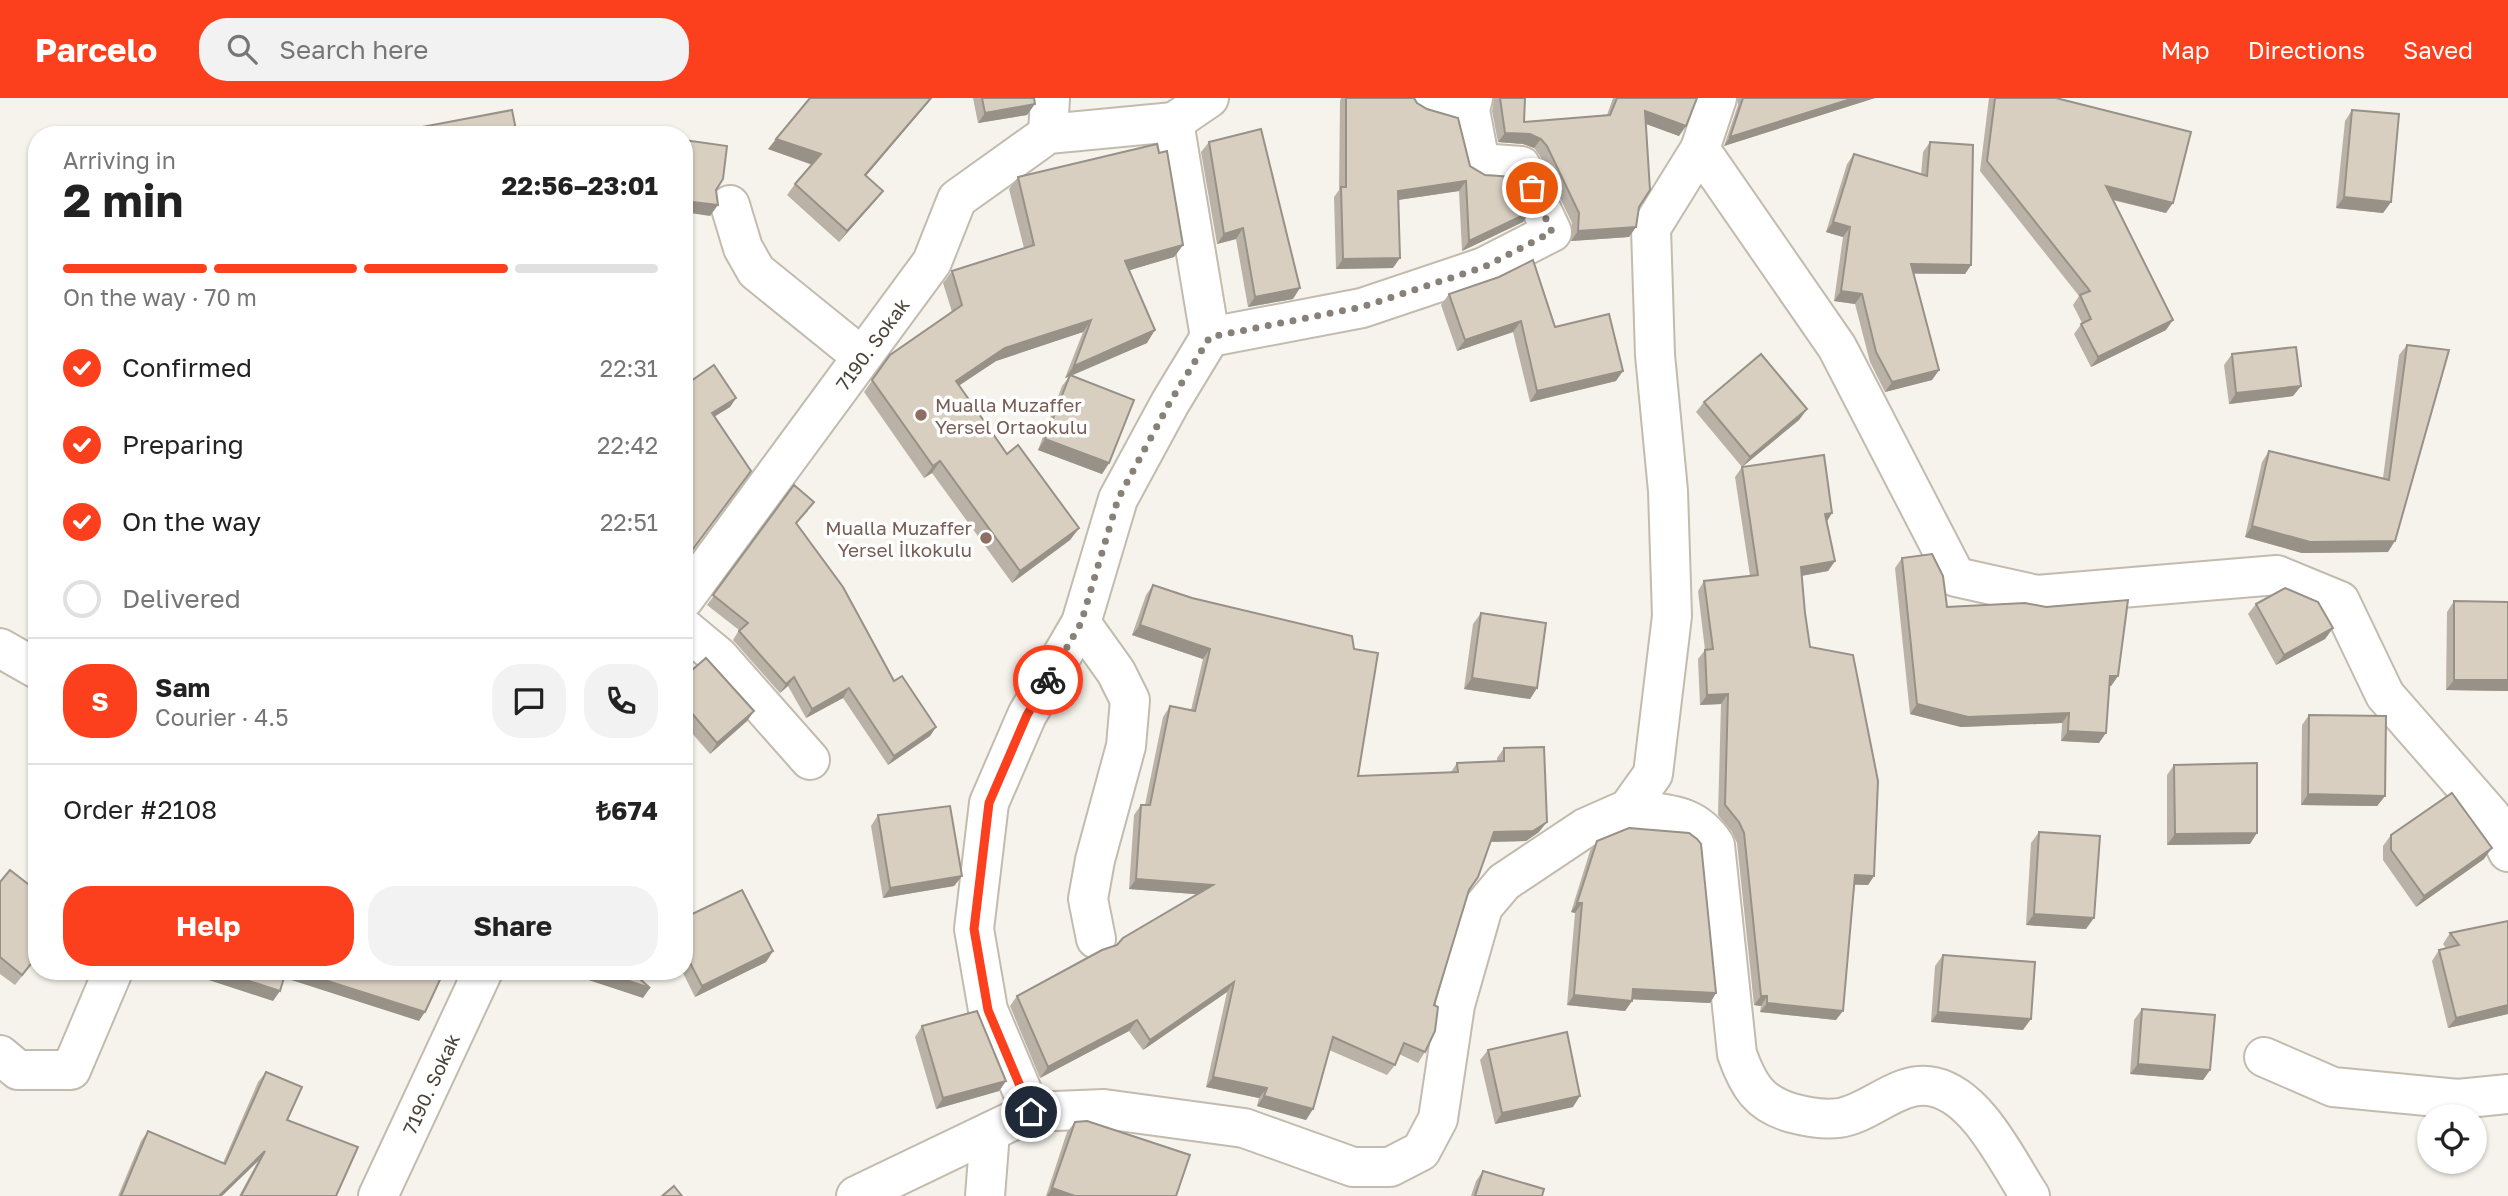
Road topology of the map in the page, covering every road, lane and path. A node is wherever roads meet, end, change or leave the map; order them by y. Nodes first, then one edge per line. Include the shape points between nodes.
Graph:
1 (1209, 98) edge
2 (1426, 98) edge
3 (1717, 98) edge
4 (1471, 104) edge
5 (1049, 116) edge
6 (1174, 122) junction
7 (1700, 149) junction
8 (730, 205) dead end
9 (1210, 337) junction
10 (861, 356) junction
11 (693, 587) edge
12 (1081, 623) junction
13 (693, 635) edge
14 (0, 648) edge
15 (28, 664) edge
16 (810, 760) dead end
17 (1628, 809) junction
18 (2508, 852) edge
19 (1096, 939) dead end
20 (109, 980) edge
21 (479, 980) edge
22 (0, 1055) edge
23 (2264, 1058) dead end
24 (2508, 1094) edge
25 (1031, 1112) junction
26 (990, 1132) junction
27 (1385, 1181) edge
28 (378, 1196) edge
29 (856, 1196) edge
30 (985, 1196) edge
31 (2030, 1196) edge

1 - 6 street
2 - 4 street
3 - 7 street
4 - 9 street via 1480,163 1521,166 1552,232 1484,267 1362,307
5 - 6 street
5 - 10 street, 7190. Sokak via 957,199 932,262
6 - 9 street
7 - 17 street via 1651,228 1672,616 1653,774
7 - 18 street via 1838,347 1956,577 2036,595 2277,575 2340,601 2385,695 2491,816
8 - 10 street via 743,248 756,271
9 - 12 street via 1118,499
10 - 11 street, 7190. Sokak
12 - 19 street via 1130,700 1126,746 1088,899
12 - 25 street via 1027,715 989,803 974,929 988,1010
13 - 16 street via 719,657
14 - 15 street
17 - 27 street via 1585,828 1504,882 1483,907 1455,1005 1437,1119 1421,1151
17 - 31 street via 1689,820 1707,832 1715,845 1737,1054 1766,1104 1811,1118 1840,1118 1894,1093 1935,1087 1973,1108
20 - 22 street via 71,1070 18,1070
21 - 28 street, 7190. Sokak
23 - 24 street via 2333,1087 2458,1099
25 - 26 street
25 - 27 street via 1104,1110 1244,1128
26 - 29 street
26 - 30 street

